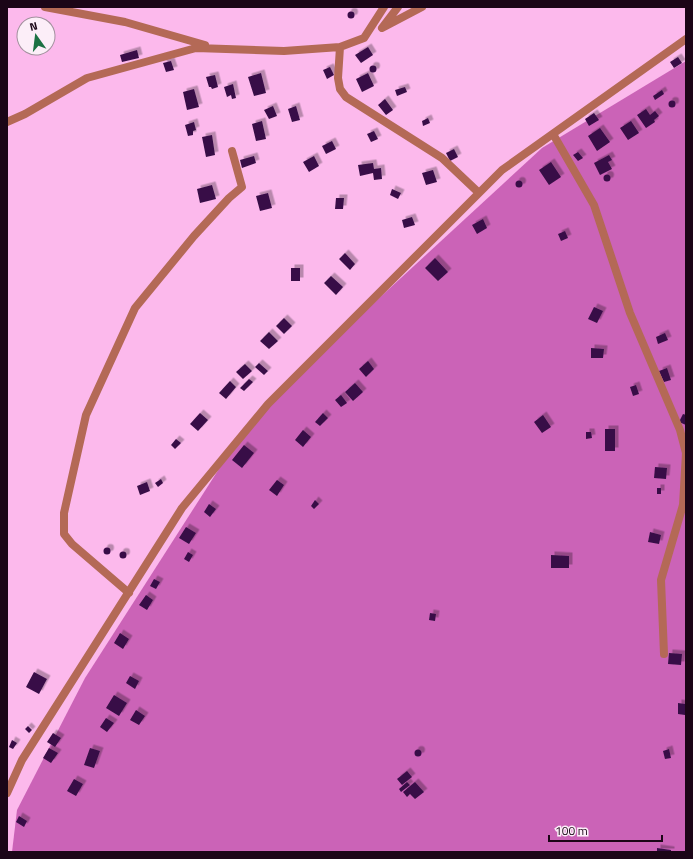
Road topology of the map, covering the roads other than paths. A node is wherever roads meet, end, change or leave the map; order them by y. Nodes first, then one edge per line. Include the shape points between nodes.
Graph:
1 (44, 7) edge
2 (384, 7) edge
3 (398, 7) edge
4 (422, 7) edge
5 (686, 39) edge
6 (340, 47) junction
7 (217, 49) junction
8 (7, 122) edge
9 (553, 134) junction
10 (232, 151) dead end
11 (479, 193) junction
12 (129, 593) junction
13 (664, 654) dead end
14 (7, 793) edge

1 - 7 street via 124,22
2 - 6 street via 364,38
3 - 4 street via 382,28
5 - 9 street
6 - 7 street via 284,51
6 - 11 street via 338,78 340,89 346,97 442,158
7 - 8 street via 196,48 87,78
9 - 11 street via 502,170
9 - 13 street via 594,205 630,313 680,430 686,453 683,505 661,580
10 - 12 street via 242,187 194,236 136,308 86,415 64,513 64,534 72,544
11 - 12 street via 268,404 182,508
12 - 14 street via 22,760

